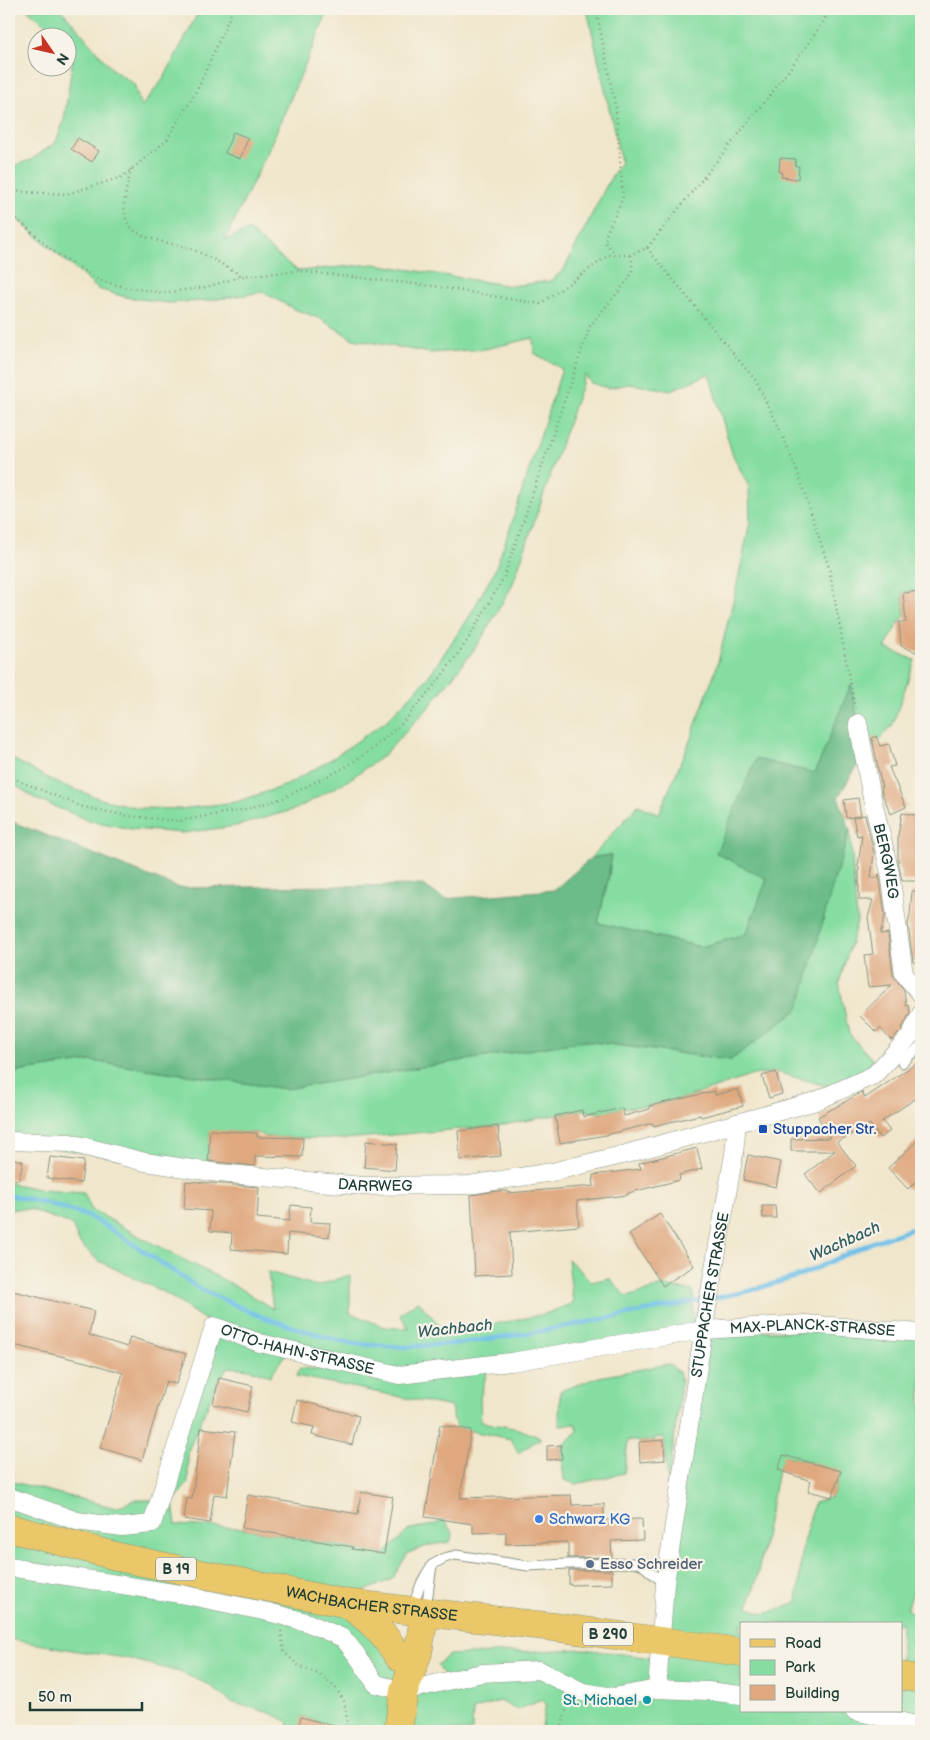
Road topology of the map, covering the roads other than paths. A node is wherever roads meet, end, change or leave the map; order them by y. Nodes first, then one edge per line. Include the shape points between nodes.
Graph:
1 (858, 723) road end
2 (921, 994) edge
3 (921, 1014) edge
4 (921, 1045) edge
5 (902, 1063) dead end
6 (737, 1123) junction
7 (9, 1141) edge
8 (705, 1322) junction
9 (921, 1333) edge
10 (9, 1497) edge
11 (9, 1528) edge
12 (9, 1567) edge
13 (665, 1584) junction
14 (344, 1603) junction
15 (419, 1611) junction
16 (470, 1617) junction
17 (661, 1641) junction
18 (740, 1652) edge
19 (409, 1655) junction
20 (902, 1676) edge
21 (921, 1680) edge
22 (657, 1690) junction
23 (404, 1691) junction
24 (740, 1695) edge
25 (858, 1712) edge
26 (921, 1726) edge
27 (398, 1731) edge

1 - 2 street, BERGWEG via 890,873 904,974
3 - 6 street via 910,1036 874,1075 816,1101
4 - 5 lane
6 - 7 street, DARRWEG via 552,1172 469,1185 363,1186 219,1173 145,1162 70,1143
6 - 8 street, STUPPACHER STRASSE
8 - 9 street, MAX-PLANCK-STRASSE via 805,1324
8 - 10 street, OTTO-HAHN-STRASSE via 511,1362 399,1375 260,1343 214,1326 152,1524 122,1527 77,1521
8 - 13 street, STUPPACHER STRASSE
11 - 14 main road, WACHBACHER STRASSE / B 19 via 123,1558
12 - 23 street via 186,1595 306,1622 342,1638 376,1684
13 - 15 lane via 640,1563 528,1566 456,1555 432,1565
13 - 17 street, STUPPACHER STRASSE
14 - 15 main road, WACHBACHER STRASSE / B 19
14 - 19 main road, B 19 via 362,1613
15 - 16 main road, WACHBACHER STRASSE / B 290
15 - 19 main road
16 - 17 main road, WACHBACHER STRASSE / B 290
16 - 19 main road via 454,1620 440,1628
17 - 18 main road, WACHBACHER STRASSE / B 290
17 - 22 street, STUPPACHER STRASSE
19 - 23 main road
20 - 21 main road
22 - 23 street via 613,1697 583,1692 539,1670 482,1673
22 - 24 street
23 - 27 main road
25 - 26 street

